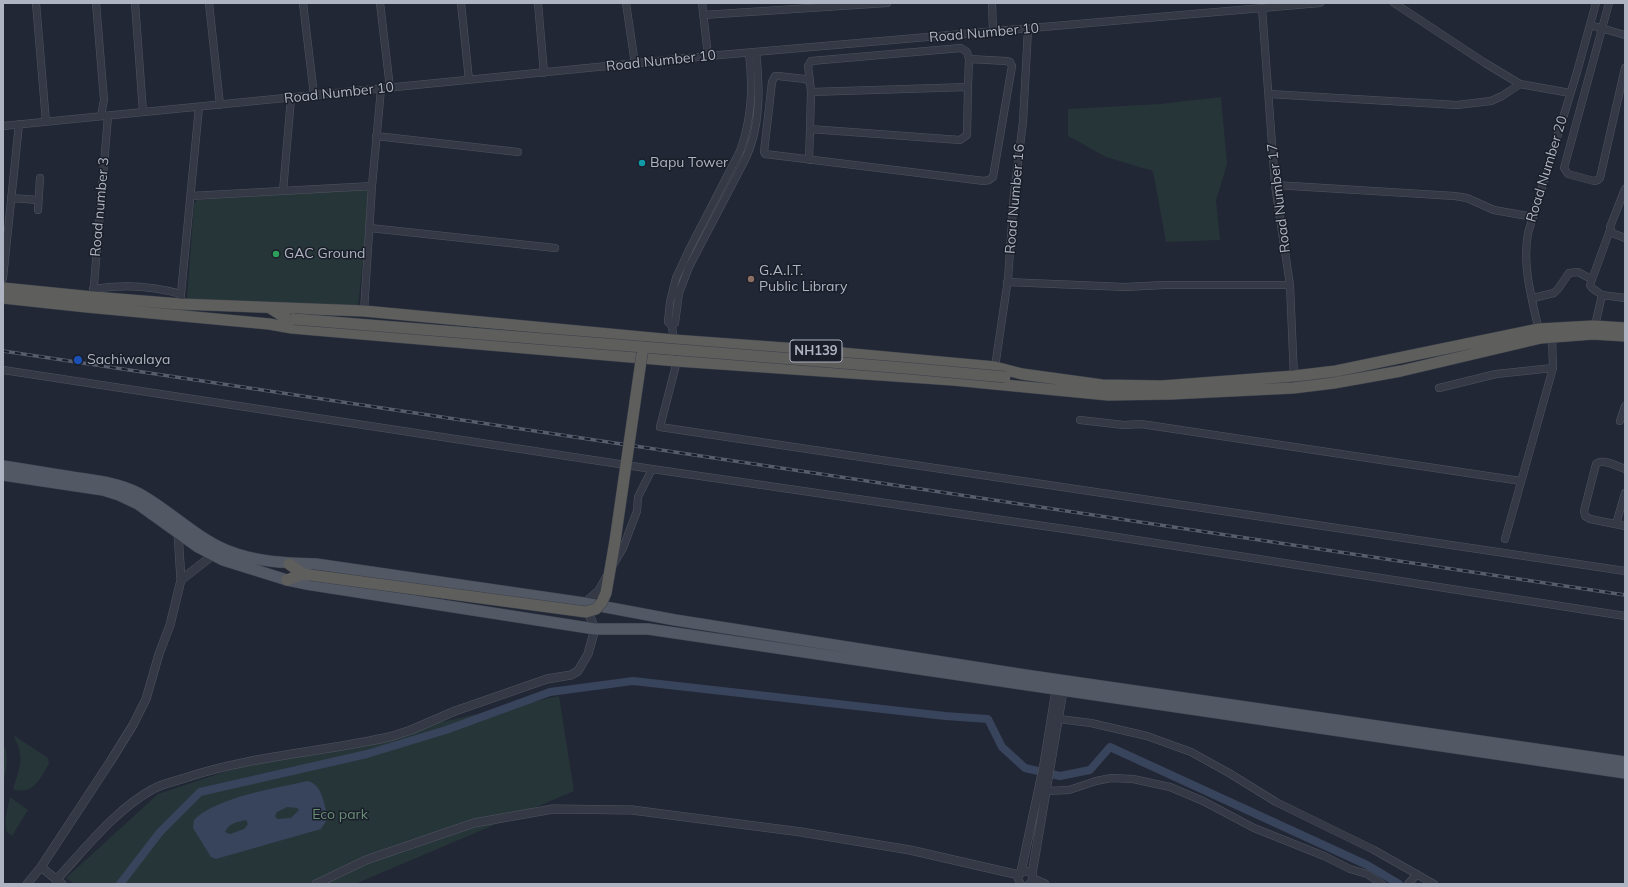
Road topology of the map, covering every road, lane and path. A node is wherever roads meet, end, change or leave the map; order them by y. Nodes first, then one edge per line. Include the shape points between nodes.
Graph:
1 (36, 3) edge
2 (96, 3) edge
3 (135, 3) edge
4 (209, 3) edge
5 (303, 3) edge
6 (380, 3) edge
7 (461, 3) edge
8 (538, 3) edge
9 (626, 3) edge
10 (702, 3) edge
11 (773, 3) edge
12 (887, 3) edge
13 (992, 3) edge
14 (1320, 3) edge
15 (1394, 3) edge
16 (1596, 3) edge
17 (1609, 3) edge
18 (825, 5) edge
19 (1262, 8) junction
20 (768, 11) junction
21 (703, 15) junction
22 (1590, 25) junction
23 (1602, 28) junction
24 (1028, 29) junction
25 (993, 32) junction
26 (1625, 35) edge
27 (752, 52) junction
28 (708, 56) junction
29 (969, 59) junction
30 (635, 64) junction
31 (1625, 68) edge
32 (544, 72) junction
33 (469, 80) junction
34 (772, 82) junction
35 (810, 82) junction
36 (756, 83) junction
37 (1520, 84) junction
38 (968, 87) junction
39 (390, 88) junction
40 (381, 89) junction
41 (811, 92) junction
42 (1570, 93) junction
43 (1268, 94) junction
44 (314, 95) junction
45 (291, 98) junction
46 (220, 105) junction
47 (199, 107) junction
48 (142, 112) junction
49 (104, 116) junction
50 (46, 122) junction
51 (19, 124) junction
52 (3, 126) edge
53 (810, 129) junction
54 (376, 136) junction
55 (518, 152) dead end
56 (809, 160) junction
57 (40, 178) dead end
58 (1275, 185) junction
59 (372, 186) junction
60 (1625, 189) edge
61 (283, 191) junction
62 (191, 196) junction
63 (10, 198) junction
64 (38, 200) junction
65 (38, 210) dead end
66 (1533, 217) junction
67 (370, 228) junction
68 (1610, 230) junction
69 (1625, 238) edge
70 (555, 248) dead end
71 (3, 278) edge
72 (1591, 279) junction
73 (1007, 282) junction
74 (1290, 285) junction
75 (3, 288) edge
76 (93, 293) junction
77 (1602, 295) junction
78 (3, 298) edge
79 (1533, 298) junction
80 (1625, 298) edge
81 (181, 299) junction
82 (270, 308) junction
83 (364, 311) junction
84 (290, 319) junction
85 (269, 324) junction
86 (1625, 328) edge
87 (1594, 330) junction
88 (612, 334) junction
89 (1544, 334) junction
90 (1625, 336) edge
91 (673, 340) junction
92 (643, 347) junction
93 (610, 355) junction
94 (677, 360) junction
95 (996, 367) junction
96 (1553, 368) junction
97 (3, 370) edge
98 (1022, 374) junction
99 (1294, 376) junction
100 (1008, 378) junction
101 (1020, 386) junction
102 (1293, 388) junction
103 (1438, 388) dead end
104 (1625, 406) edge
105 (1080, 420) dead end
106 (1620, 421) dead end
107 (3, 466) edge
108 (652, 469) junction
109 (1625, 469) edge
110 (3, 475) edge
111 (1522, 481) junction
112 (1625, 493) edge
113 (1616, 524) junction
114 (1625, 526) edge
115 (178, 533) junction
116 (1506, 539) dead end
117 (213, 555) junction
118 (289, 564) junction
119 (1625, 571) edge
120 (307, 575) junction
121 (181, 580) junction
122 (288, 580) junction
123 (584, 603) junction
124 (1625, 616) edge
125 (595, 629) junction
126 (1060, 685) junction
127 (1059, 719) junction
128 (1625, 762) edge
129 (1047, 765) junction
130 (1625, 773) edge
131 (1044, 787) junction
132 (41, 868) junction
133 (1416, 874) junction
134 (1019, 879) edge
135 (1030, 881) edge
136 (59, 882) edge
137 (27, 884) edge
138 (316, 884) edge
139 (1045, 884) edge
140 (1382, 884) edge
141 (1408, 884) edge
142 (1434, 884) edge

1 - 50 street
2 - 49 street, Road number 3
3 - 48 street
4 - 46 street
5 - 44 street
6 - 39 street
7 - 33 street
8 - 32 street
9 - 30 street
10 - 21 street
11 - 20 street
12 - 18 street
13 - 25 street
14 - 19 street, Road Number 10
15 - 37 street
16 - 22 street, Road Number 20
17 - 23 street
18 - 20 street
19 - 24 street, Road Number 10
19 - 43 street, Road Number 17
20 - 21 street
21 - 28 street
22 - 23 street
22 - 42 street, Road Number 20
23 - 26 street
23 - 31 street via 1564,168 1568,174 1594,181 1600,178
24 - 25 street, Road Number 10
24 - 73 street, Road Number 16 via 1023,122
25 - 27 street, Road Number 10
27 - 28 street, Road Number 10
27 - 36 street
28 - 30 street, Road Number 10
29 - 35 street via 967,52 961,48 811,61 808,66
29 - 38 street
29 - 56 street via 1006,61 1012,66 993,177 989,180
30 - 32 street, Road Number 10
32 - 33 street, Road Number 10
33 - 39 street, Road Number 10
34 - 35 street via 775,76 805,78
34 - 36 street
34 - 56 street via 764,152 768,156
35 - 41 street
36 - 91 street via 740,151 672,291 668,322 672,326
37 - 42 street
37 - 43 street via 1491,101 1457,105
38 - 41 street
38 - 53 street via 967,135 960,140
39 - 40 street, Road Number 10
40 - 44 street, Road Number 10
40 - 54 street
41 - 53 street
42 - 66 street, Road Number 20
43 - 58 street, Road Number 17
44 - 45 street, Road Number 10
45 - 46 street, Road Number 10
45 - 61 street
46 - 47 street, Road Number 10
47 - 48 street, Road Number 10
47 - 62 street
48 - 49 street, Road Number 10
49 - 50 street, Road Number 10
49 - 76 street, Road number 3
50 - 51 street, Road Number 10
51 - 52 street, Road Number 10
51 - 63 street
53 - 56 street
54 - 55 street
54 - 59 street
57 - 64 street
58 - 66 street via 1455,196 1467,198 1494,210
58 - 74 street, Road Number 17
59 - 61 street
59 - 67 street
60 - 68 street
61 - 62 street
62 - 81 street
63 - 64 street
63 - 71 street
64 - 65 street
66 - 79 street, Road Number 20 via 1526,245
67 - 70 street
67 - 83 street
68 - 69 street
68 - 72 street
72 - 77 street via 1592,288
72 - 79 street via 1578,272 1569,273 1554,293
73 - 74 street via 1124,287
73 - 95 street, Road Number 16
74 - 99 street, Road Number 17
75 - 76 highway, NH139
76 - 81 highway, NH139
77 - 80 street
77 - 87 street
78 - 85 highway, NH139
79 - 89 street, Road Number 20
81 - 82 highway, NH139
82 - 83 highway, NH139
82 - 84 highway
83 - 88 highway, NH139
84 - 85 highway
84 - 92 highway, bridge
85 - 93 highway, NH139
86 - 87 highway, NH139
87 - 89 highway, NH139
87 - 90 highway, NH139
88 - 91 highway, NH139
88 - 93 highway
89 - 96 street, Road Number 20
89 - 99 highway, NH139 via 1336,371
89 - 102 highway, NH139 via 1401,371
91 - 94 street
91 - 95 highway, NH139
92 - 100 highway, bridge
92 - 120 highway, bridge via 607,586 602,602 596,608 586,612
93 - 94 highway, NH139
94 - 101 highway, NH139
94 - 119 street via 660,427
95 - 98 highway, NH139
96 - 103 street via 1496,374
96 - 111 street, Road Number 20
97 - 108 street
98 - 99 highway, NH139 via 1102,386 1162,386
98 - 100 highway
99 - 102 street, Road Number 17
100 - 101 highway
101 - 102 highway, NH139 via 1108,395
104 - 106 street
105 - 111 street via 1124,425 1141,424
107 - 118 main road via 121,486 139,494 226,550 254,560
108 - 123 street via 638,497 637,511 623,548 599,590
108 - 124 street via 1078,531
109 - 113 street via 1603,462 1596,464 1584,512 1590,519
110 - 115 main road via 103,490 119,495 138,504
111 - 116 street, Road Number 20
112 - 113 street
113 - 114 street
115 - 117 main road
115 - 121 street
117 - 121 street
117 - 122 main road
118 - 120 highway
118 - 123 main road via 316,564
120 - 122 highway
121 - 132 street via 170,625 140,711
122 - 125 main road
123 - 125 street
123 - 126 main road
125 - 126 main road via 648,629
125 - 136 street via 588,654 578,671 571,675 547,679 393,736 239,763 154,788 102,830
126 - 127 street
126 - 128 main road
126 - 129 street
126 - 130 main road
127 - 129 street
127 - 133 street via 1091,723 1147,736 1191,752 1287,808 1374,850
129 - 131 street
131 - 134 street
131 - 135 street
131 - 140 street via 1069,790 1111,778 1170,786 1254,828 1367,874
132 - 136 street
132 - 137 street
133 - 141 street
133 - 142 street
134 - 135 street via 1027,871
134 - 138 street via 910,850 801,832 632,810 553,809 474,823 366,860
135 - 139 street

